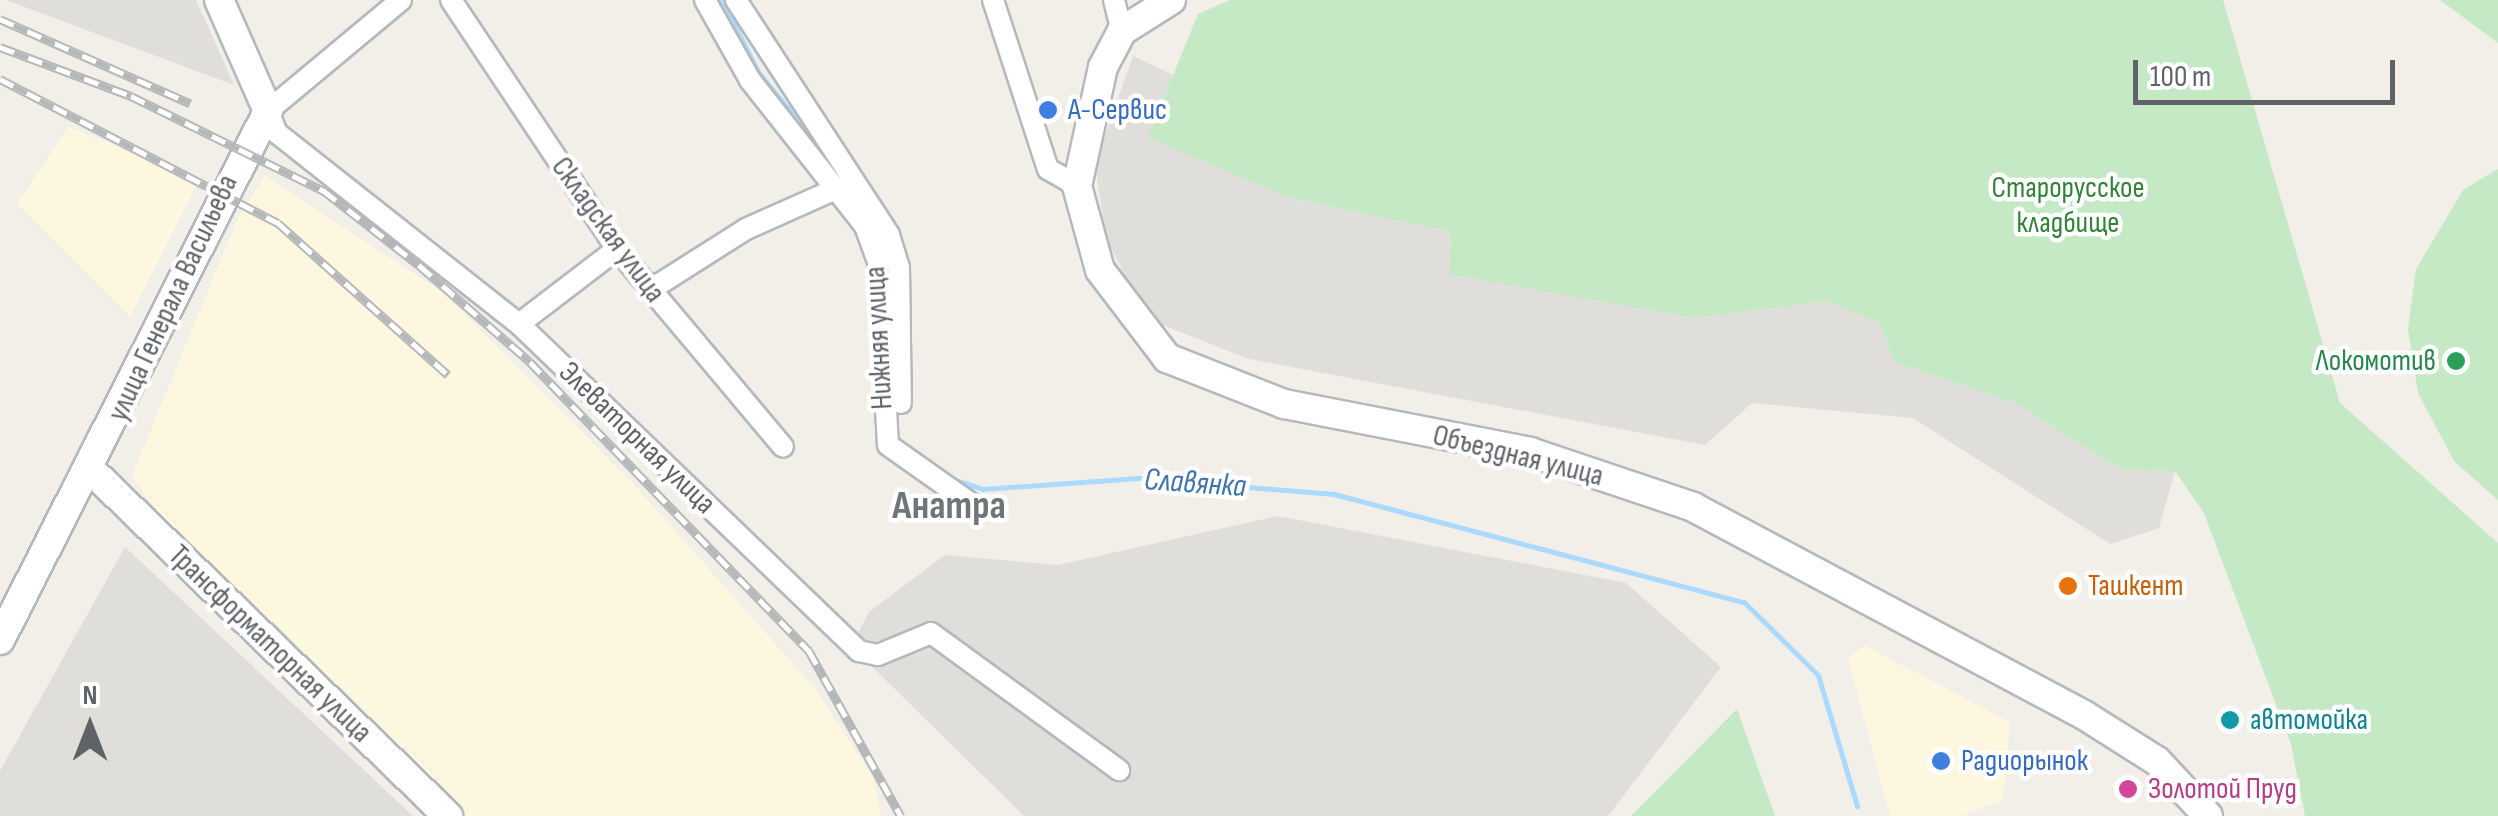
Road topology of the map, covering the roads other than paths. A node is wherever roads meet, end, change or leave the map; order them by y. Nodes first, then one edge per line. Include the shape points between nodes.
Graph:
1 (220, 0) edge
2 (401, 0) edge
3 (451, 0) edge
4 (705, 0) edge
5 (736, 0) edge
6 (994, 0) edge
7 (1114, 0) edge
8 (1171, 0) edge
9 (1122, 31) junction
10 (268, 110) junction
11 (1077, 186) junction
12 (838, 188) junction
13 (616, 249) junction
14 (650, 290) junction
15 (520, 324) junction
16 (901, 403) dead end
17 (783, 446) dead end
18 (92, 472) junction
19 (973, 505) dead end
20 (0, 640) edge
21 (1119, 770) dead end
22 (448, 816) edge
23 (2208, 816) edge

1 - 10 main road, Элеваторная улица
2 - 10 street, улица Генерала Васильева
3 - 13 street, Складская улица
4 - 12 street, Нижняя улица via 750,80
5 - 16 street, Нижняя улица via 890,235 899,268
6 - 11 street via 1048,168
7 - 9 street
8 - 9 main road
9 - 11 main road, Объездная улица via 1091,100
10 - 15 street, Элеваторная улица via 277,133
10 - 18 main road, улица Генерала Васильева
11 - 23 main road, Объездная улица via 1100,270 1147,340 1194,376 1284,404 1530,452 1692,506 2084,715 2157,762
12 - 14 street via 746,228
12 - 19 street, Нижняя улица via 878,261 888,445
13 - 14 street, Складская улица
13 - 15 street
14 - 17 street, Складская улица
15 - 21 street, Элеваторная улица via 859,650 878,655 931,633
18 - 20 main road, улица Генерала Васильева
18 - 22 main road, Трансформаторная улица

